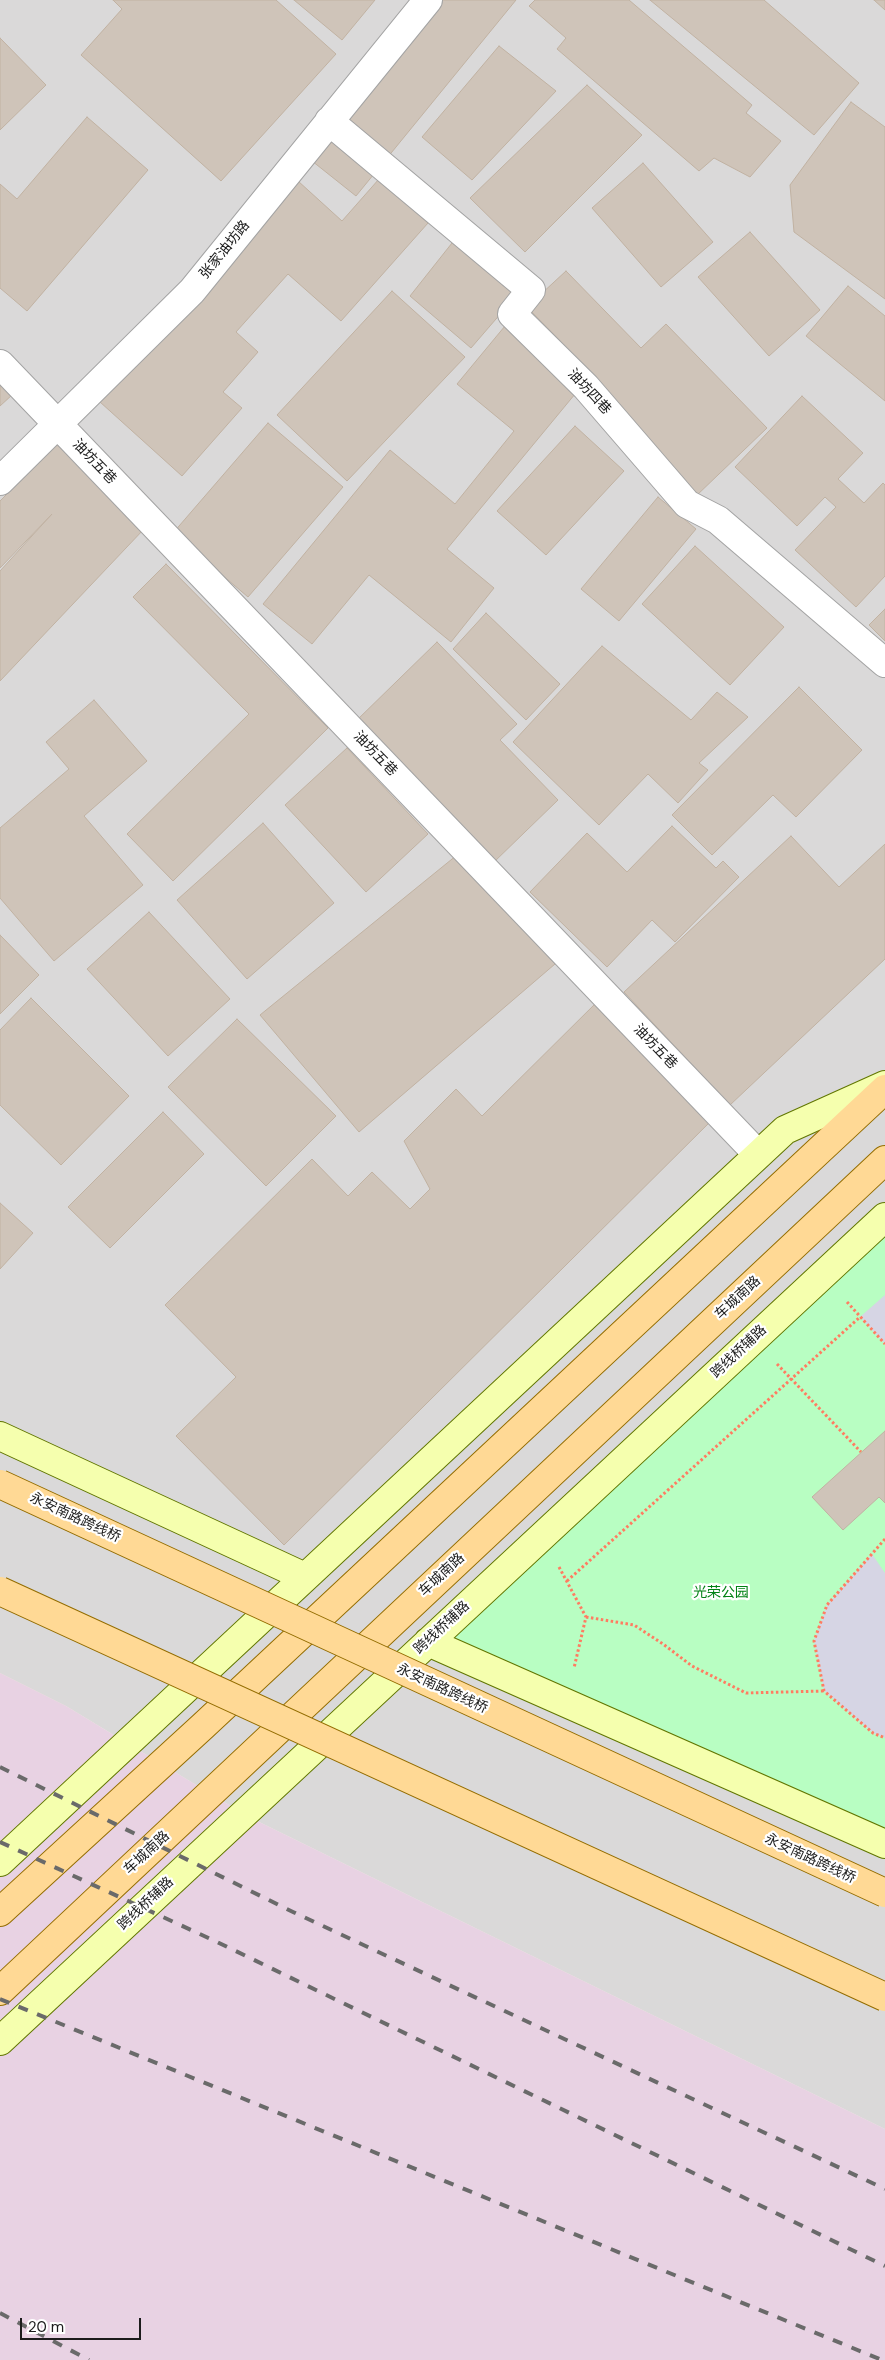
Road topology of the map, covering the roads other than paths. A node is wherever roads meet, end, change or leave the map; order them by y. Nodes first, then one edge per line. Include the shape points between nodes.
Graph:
1 (428, 0) edge
2 (329, 121) junction
3 (0, 364) edge
4 (58, 424) junction
5 (0, 481) edge
6 (885, 663) edge
7 (885, 1085) edge
8 (885, 1089) edge
9 (749, 1145) dead end
10 (885, 1160) edge
11 (885, 1217) edge
12 (0, 1436) edge
13 (0, 1484) edge
14 (305, 1578) junction
15 (0, 1591) edge
16 (428, 1642) junction
17 (885, 1844) edge
18 (0, 1862) edge
19 (885, 1893) edge
20 (0, 1912) edge
21 (0, 1991) edge
22 (885, 1997) edge
23 (0, 2041) edge

1 - 2 street, 张家油坊路
2 - 4 street, 张家油坊路 via 192,291
2 - 6 street, 油坊四巷 via 531,290 512,314 586,387 687,504 718,520
3 - 4 street, 油坊五巷
4 - 5 street, 张家油坊路
4 - 9 street, 油坊五巷
7 - 14 street via 785,1130
8 - 20 main road
10 - 21 main road, 车城南路
11 - 16 street, 跨线桥辅路
12 - 14 street
13 - 19 main road, 永安南路跨线桥, bridge
14 - 18 street
15 - 22 main road, bridge
16 - 17 street
16 - 23 street, 跨线桥辅路

